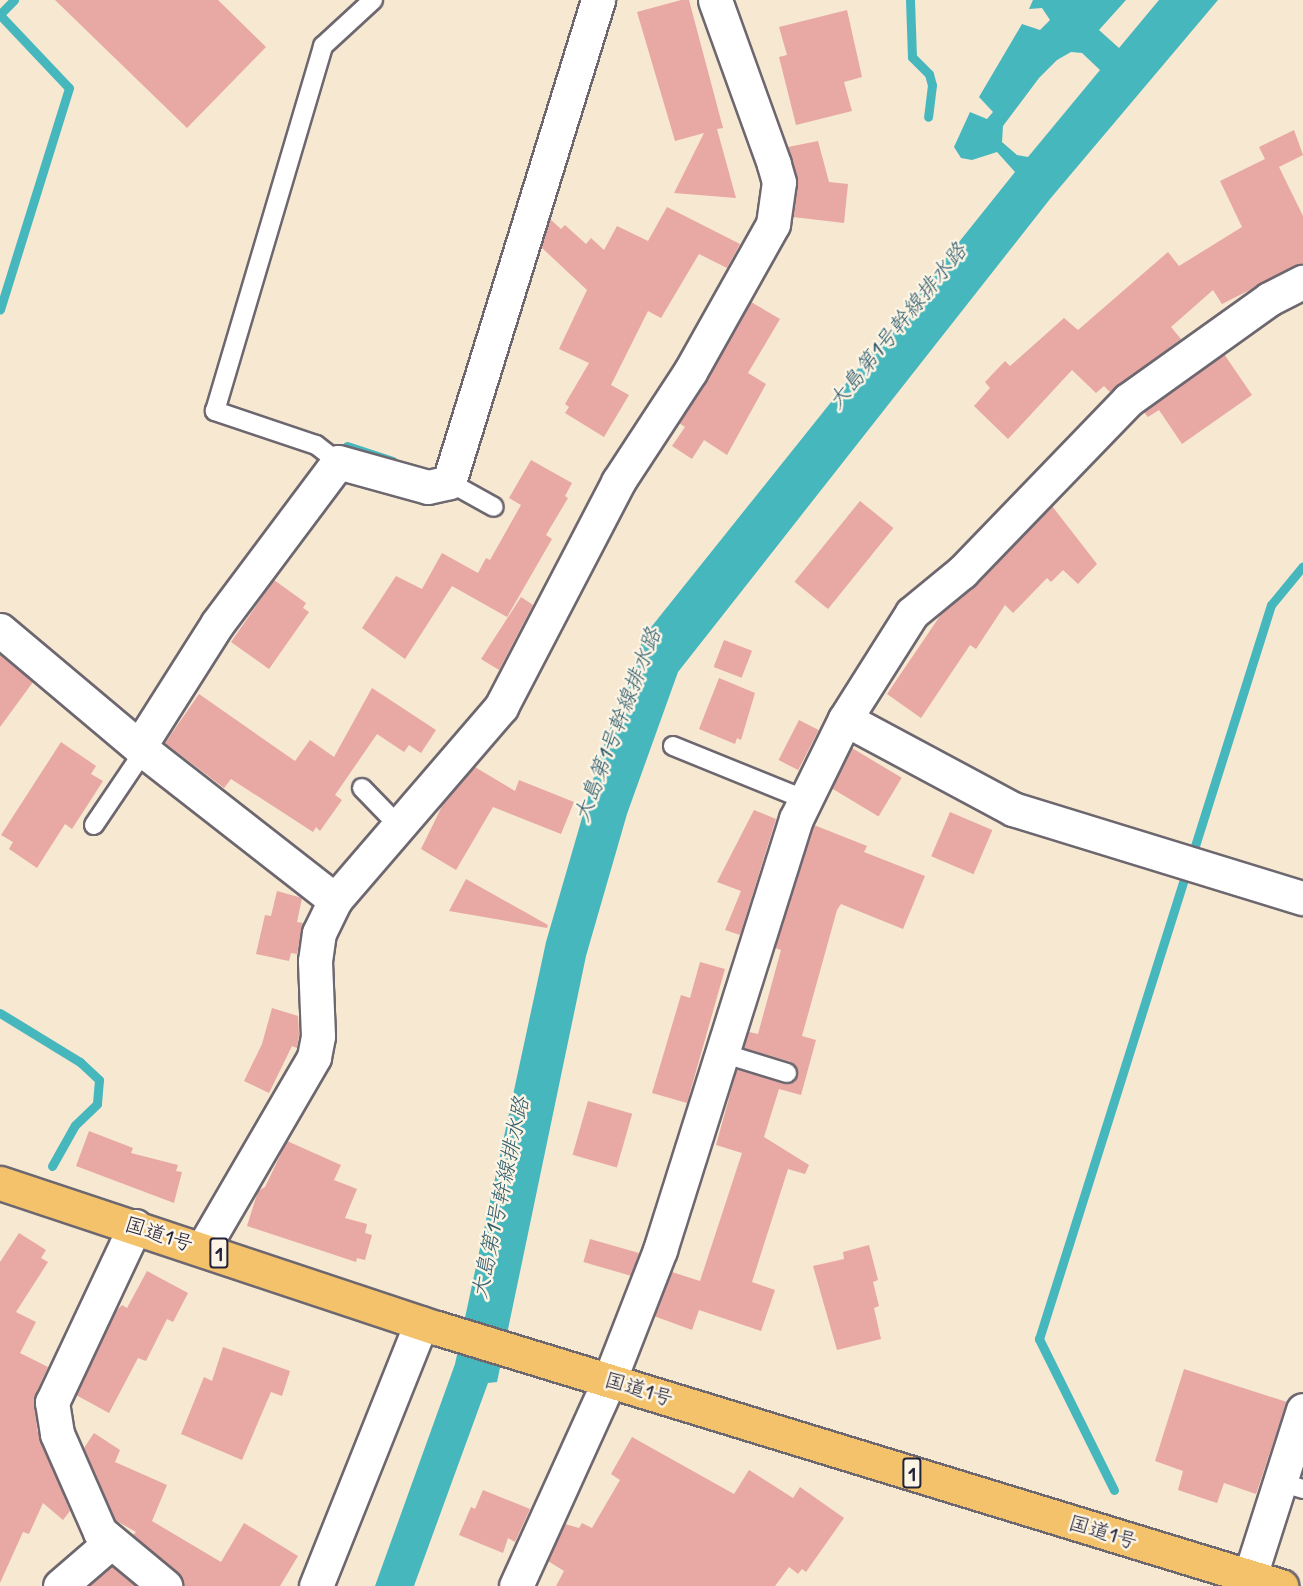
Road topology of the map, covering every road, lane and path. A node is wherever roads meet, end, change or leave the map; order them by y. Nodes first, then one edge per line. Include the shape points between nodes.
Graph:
1 (373, 0) edge
2 (598, 0) edge
3 (715, 0) edge
4 (1303, 282) edge
5 (338, 462) junction
6 (449, 482) junction
7 (494, 507) dead end
8 (0, 630) edge
9 (845, 719) junction
10 (673, 746) dead end
11 (141, 749) junction
12 (362, 788) dead end
13 (806, 800) junction
14 (94, 825) dead end
15 (399, 826) junction
16 (1303, 898) edge
17 (335, 900) junction
18 (722, 1053) junction
19 (787, 1073) dead end
20 (0, 1183) edge
21 (135, 1226) junction
22 (203, 1248) junction
23 (429, 1325) junction
24 (609, 1381) junction
25 (1303, 1410) edge
26 (1292, 1486) edge
27 (111, 1542) junction
28 (1250, 1576) junction
29 (60, 1586) edge
30 (165, 1586) edge
31 (316, 1586) edge
32 (516, 1586) edge
33 (1281, 1586) edge

1 - 5 lane via 323,46 215,411 316,445
2 - 6 street
3 - 15 street via 774,164 778,182 773,224 690,372 618,482 501,707
4 - 9 street via 1269,299 1128,400 962,572 912,613
5 - 6 street via 428,487
5 - 11 street via 217,624
6 - 7 lane
8 - 11 street
9 - 13 street
9 - 16 street via 1013,809
10 - 13 lane
11 - 14 lane
11 - 17 street
12 - 15 lane
13 - 18 street
15 - 17 street
17 - 22 street via 319,933 315,961 318,1036 314,1057
18 - 19 lane
18 - 24 street via 660,1250
20 - 21 highway, 国道1号 / 1
21 - 22 highway, 国道1号 / 1
21 - 27 street via 52,1402 57,1434 100,1532
22 - 23 highway, 国道1号 / 1
23 - 24 highway, 国道1号 / 1
23 - 31 street
24 - 28 highway, 国道1号 / 1
24 - 32 street
25 - 26 street
26 - 28 street
27 - 29 street
27 - 30 street
28 - 33 highway, 国道1号 / 1

